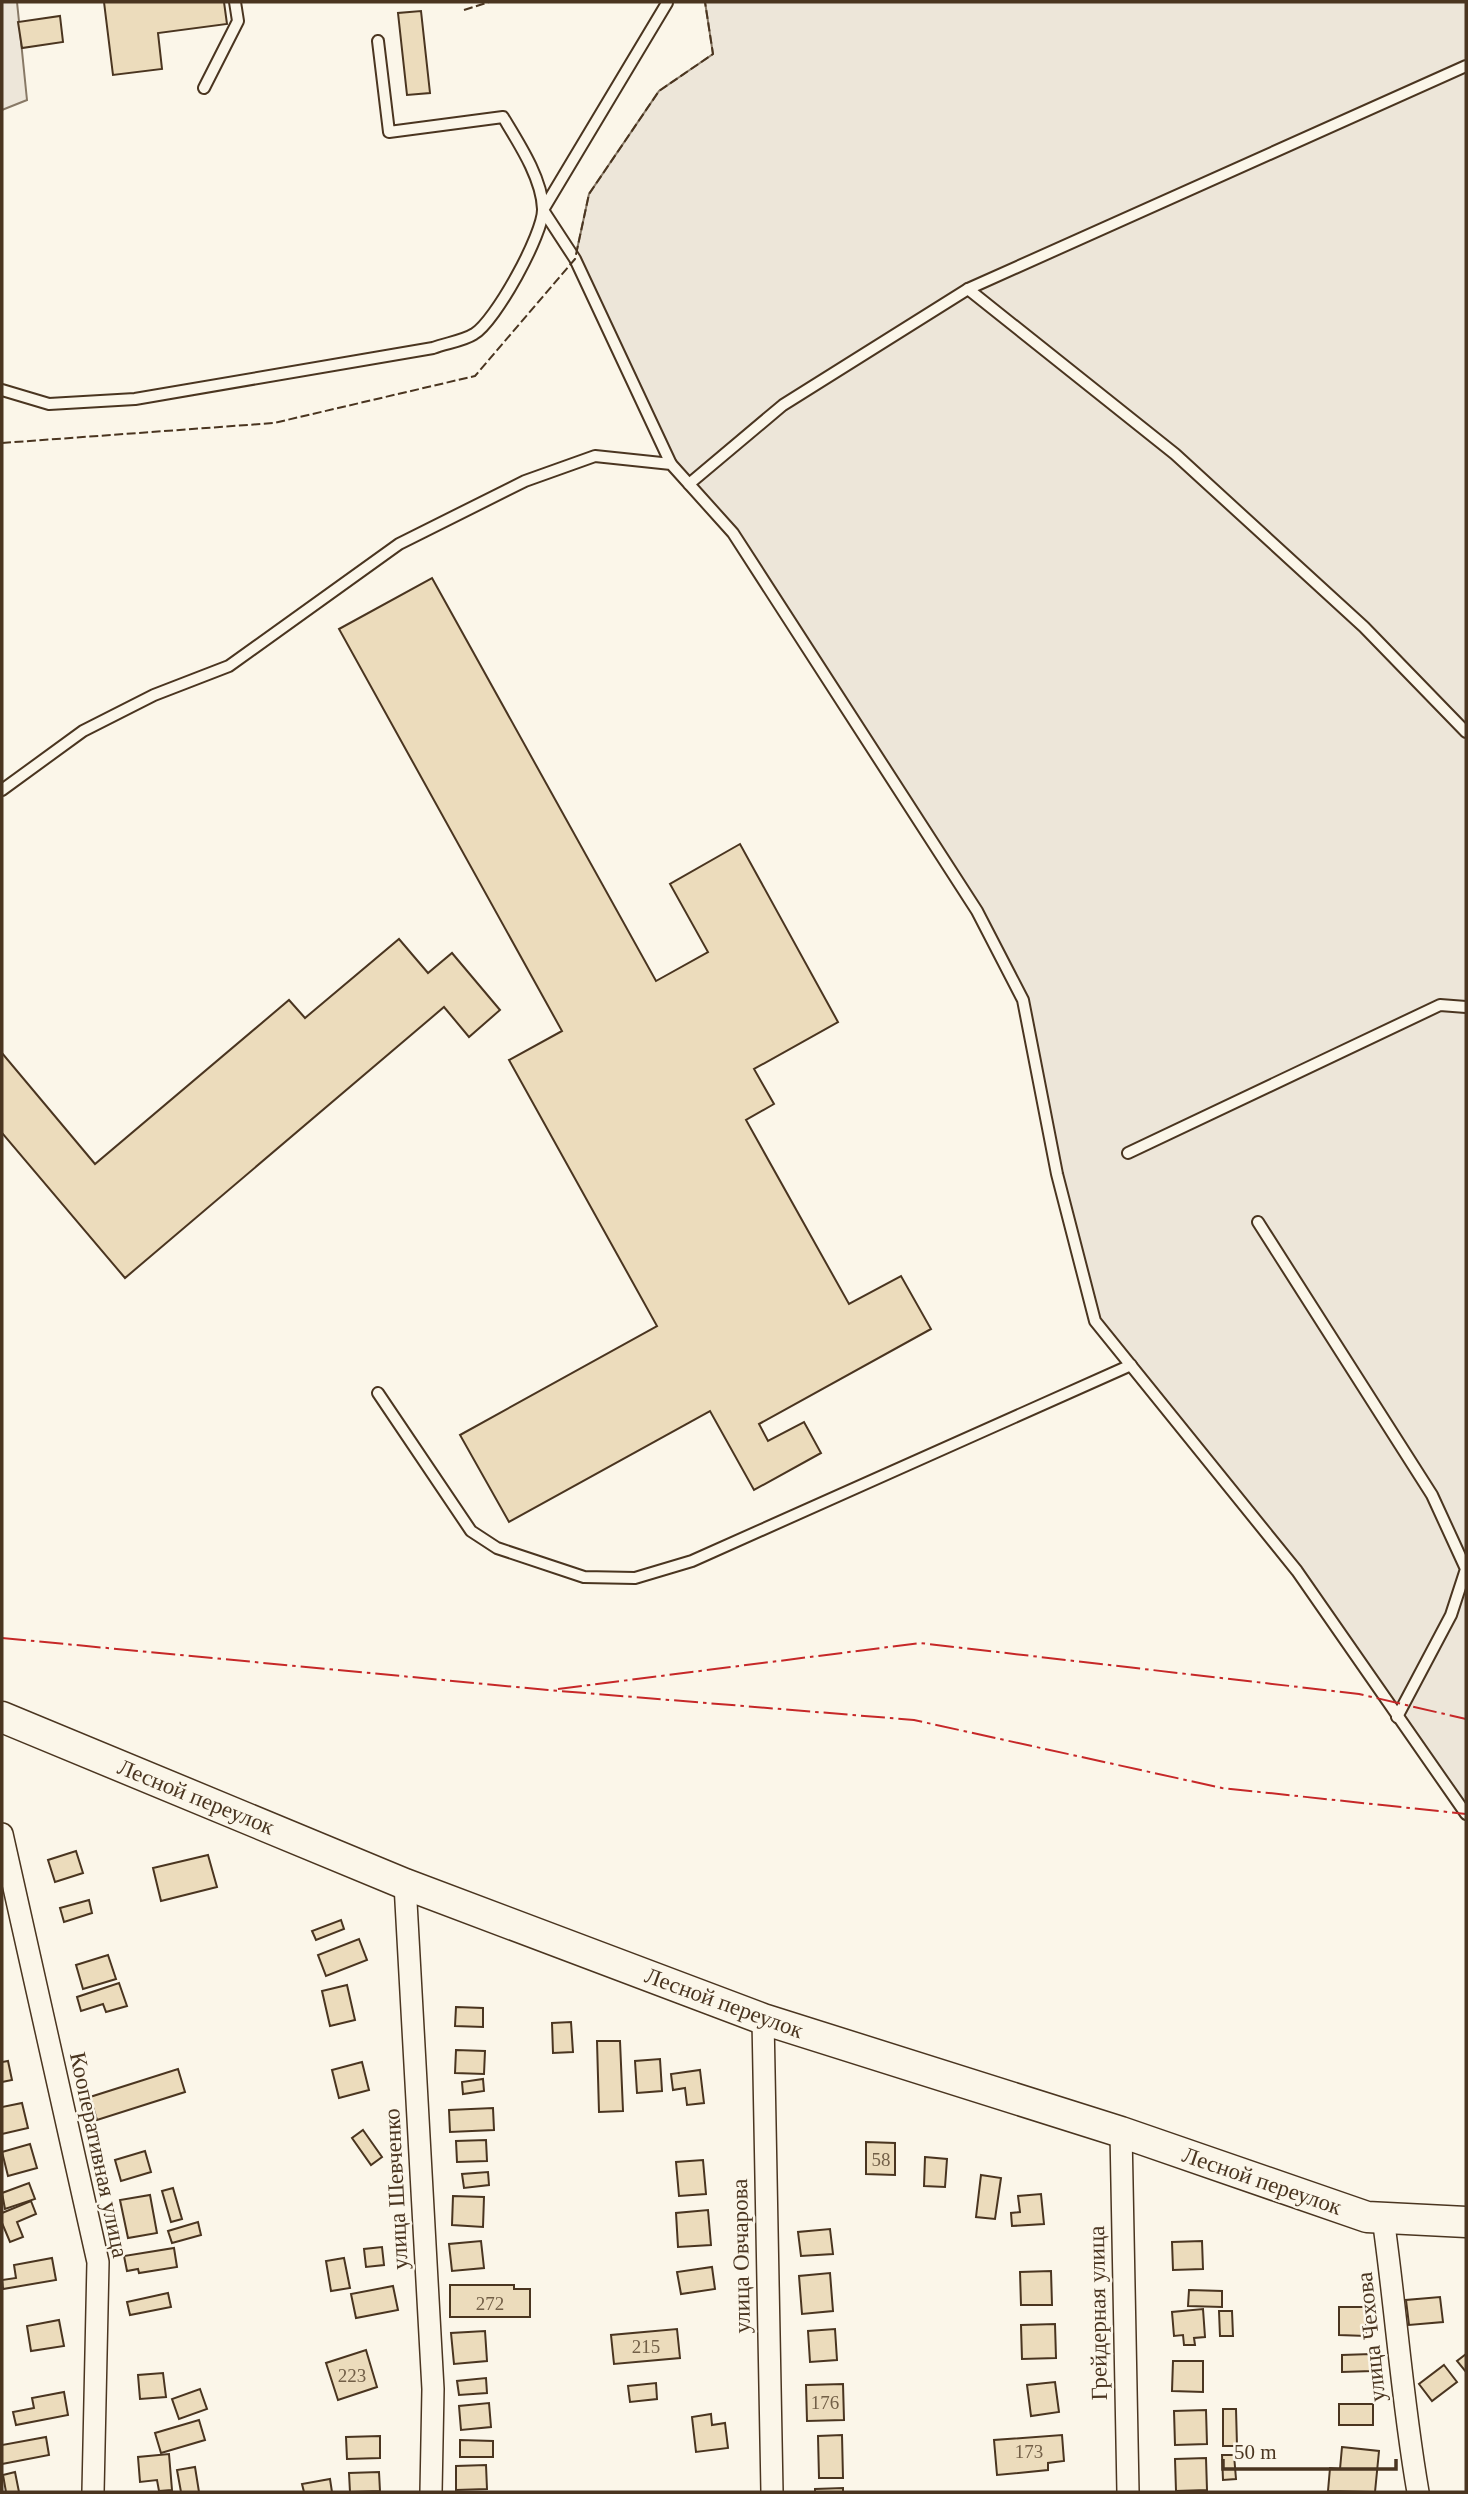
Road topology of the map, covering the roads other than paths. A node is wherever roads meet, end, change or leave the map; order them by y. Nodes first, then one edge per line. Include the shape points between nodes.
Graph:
1 (235, 2) edge
2 (667, 4) dead end
3 (378, 41) dead end
4 (1466, 66) edge
5 (204, 88) dead end
6 (543, 210) junction
7 (968, 289) junction
8 (2, 390) edge
9 (671, 464) junction
10 (689, 484) junction
11 (1466, 732) edge
12 (2, 790) edge
13 (1466, 1007) edge
14 (1128, 1153) dead end
15 (1258, 1222) dead end
16 (1131, 1365) junction
17 (378, 1393) dead end
18 (2, 1717) edge
19 (1397, 1717) junction
20 (1466, 1814) edge
21 (2, 1834) edge
22 (405, 1884) junction
23 (763, 2019) junction
24 (1121, 2132) junction
25 (1383, 2218) junction
26 (1466, 2222) edge
27 (93, 2492) edge
28 (431, 2492) edge
29 (772, 2492) edge
30 (1128, 2492) edge
31 (1418, 2492) edge

1 - 5 lane via 238,21
2 - 6 lane
3 - 6 lane via 389,132 503,117 530,163
4 - 7 lane
6 - 8 lane via 502,305 475,334 433,348 135,398 49,404
6 - 9 lane via 575,259
7 - 10 lane via 783,405
7 - 11 lane via 1175,454 1364,627
9 - 10 lane
9 - 12 lane via 595,456 525,481 400,544 229,666 154,695 83,731
10 - 16 lane via 733,533 874,750 977,911 1023,1000 1057,1174 1095,1321
13 - 14 lane via 1440,1005
15 - 19 lane via 1432,1495 1466,1569 1451,1615
16 - 17 lane via 692,1561 635,1578 584,1577 497,1548 471,1531
16 - 19 lane via 1297,1571
18 - 22 main road, Лесной переулок
19 - 20 lane
21 - 27 street, Кооперативная улица via 98,2262
22 - 23 main road, Лесной переулок
22 - 28 street, улица Шевченко via 433,2389
23 - 24 main road, Лесной переулок
23 - 29 street, улица Овчарова
24 - 25 main road, Лесной переулок via 1367,2217
24 - 30 street, Грейдерная улица
25 - 26 main road, Лесной переулок
25 - 31 street, улица Чехова via 1405,2418

